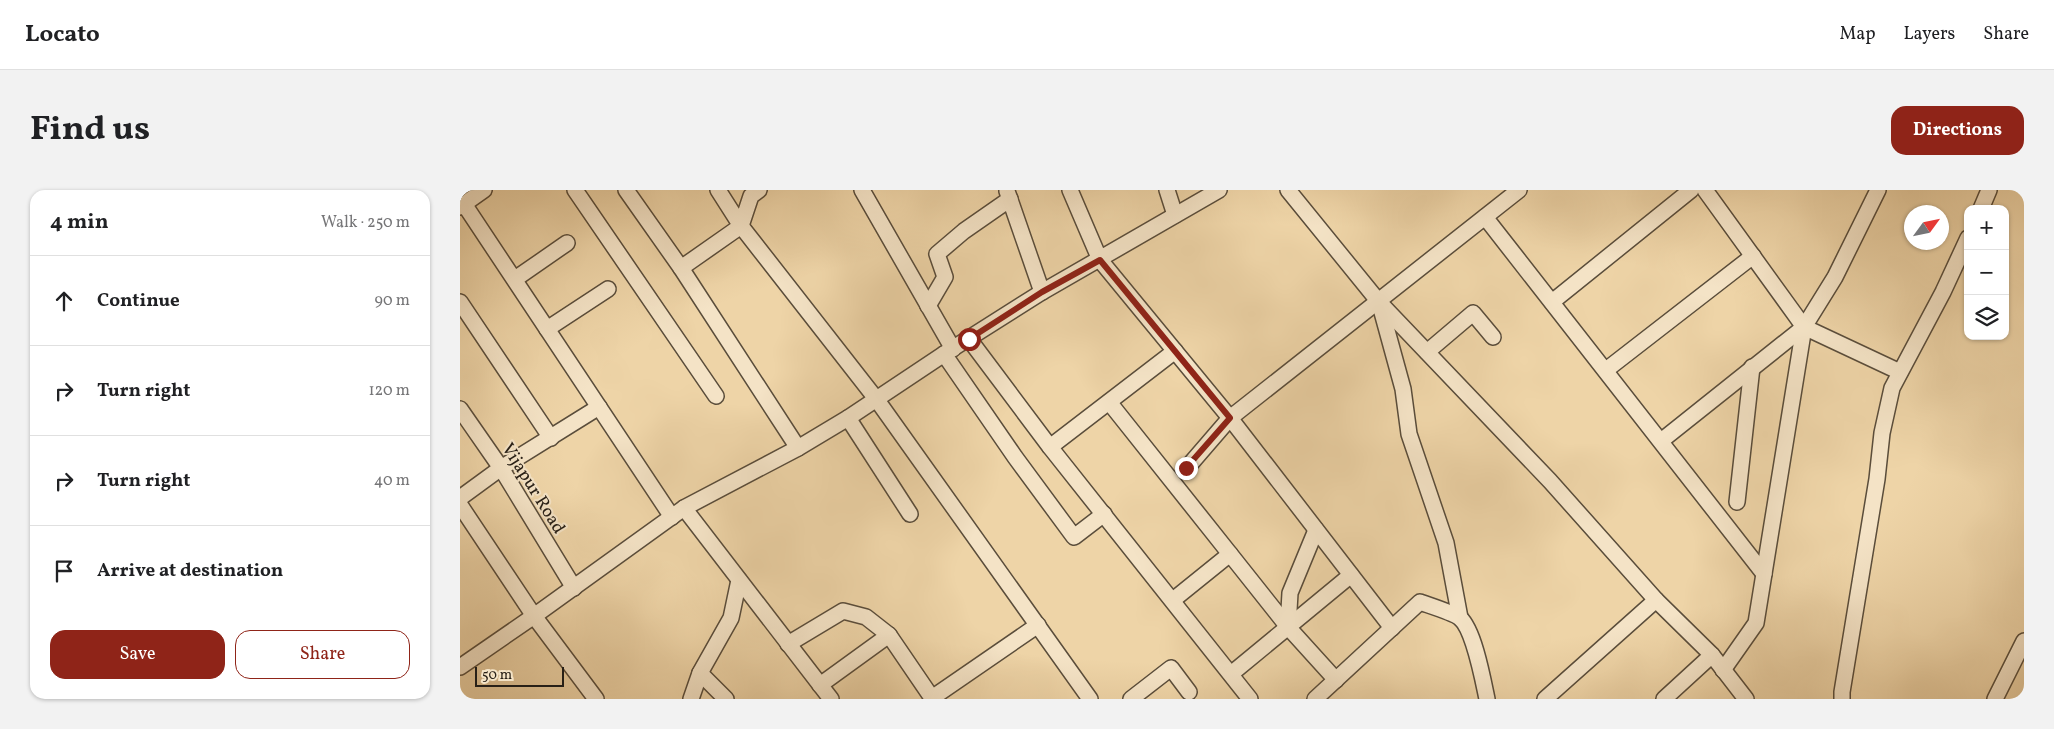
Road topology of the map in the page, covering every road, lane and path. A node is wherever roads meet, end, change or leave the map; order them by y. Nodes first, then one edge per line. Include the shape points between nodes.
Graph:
1 (484, 190) edge
2 (575, 190) edge
3 (626, 190) edge
4 (718, 190) edge
5 (758, 190) edge
6 (862, 190) edge
7 (1070, 190) edge
8 (1167, 190) edge
9 (1219, 190) edge
10 (1288, 190) edge
11 (1519, 190) edge
12 (1691, 190) edge
13 (1705, 190) edge
14 (1878, 190) edge
15 (1989, 190) edge
16 (1008, 195) edge
17 (1983, 205) edge
18 (462, 206) edge
19 (1175, 215) junction
20 (1485, 217) junction
21 (741, 226) junction
22 (567, 243) dead end
23 (1964, 247) edge
24 (1753, 256) junction
25 (1100, 260) junction
26 (681, 268) junction
27 (514, 279) junction
28 (608, 289) dead end
29 (1042, 292) junction
30 (460, 302) edge
31 (1379, 302) junction
32 (1552, 302) junction
33 (928, 306) junction
34 (1804, 327) junction
35 (547, 329) junction
36 (1493, 337) dead end
37 (969, 339) junction
38 (1175, 351) junction
39 (948, 352) junction
40 (1427, 352) junction
41 (1752, 367) junction
42 (1606, 370) junction
43 (1900, 372) junction
44 (716, 396) dead end
45 (877, 400) junction
46 (1109, 402) junction
47 (598, 407) junction
48 (460, 409) edge
49 (848, 418) junction
50 (1230, 418) junction
51 (551, 438) junction
52 (1661, 441) junction
53 (1050, 447) junction
54 (798, 448) junction
55 (501, 468) junction
56 (1186, 468) dead end
57 (460, 498) edge
58 (1737, 502) dead end
59 (460, 505) edge
60 (678, 512) junction
61 (910, 514) dead end
62 (1104, 514) junction
63 (1316, 530) junction
64 (1230, 554) junction
65 (1764, 574) junction
66 (1351, 575) junction
67 (739, 580) junction
68 (574, 588) junction
69 (1173, 600) junction
70 (1656, 600) junction
71 (534, 616) junction
72 (1460, 618) junction
73 (1038, 625) junction
74 (1288, 627) junction
75 (1392, 628) junction
76 (889, 636) junction
77 (2024, 641) edge
78 (788, 644) junction
79 (1712, 655) junction
80 (460, 667) edge
81 (1723, 670) junction
82 (700, 672) junction
83 (1231, 674) junction
84 (1336, 680) junction
85 (953, 683) junction
86 (820, 685) junction
87 (1189, 692) dead end
88 (596, 699) edge
89 (691, 699) edge
90 (726, 699) edge
91 (830, 699) edge
92 (948, 699) edge
93 (1090, 699) edge
94 (1131, 699) edge
95 (1250, 699) edge
96 (1315, 699) edge
97 (1487, 699) edge
98 (1545, 699) edge
99 (1664, 699) edge
100 (1746, 699) edge
101 (1842, 699) edge
102 (1995, 699) edge

1 - 18 street
2 - 44 street
3 - 26 street
4 - 21 street
5 - 21 street via 752,196
6 - 33 street
7 - 25 street
8 - 19 street
9 - 19 street
10 - 31 street
11 - 20 street
12 - 32 street
13 - 24 street
14 - 34 street via 1835,277
15 - 17 street
16 - 29 street
16 - 33 street via 937,254 945,277
18 - 27 street
19 - 25 street
20 - 31 street
20 - 32 street
21 - 26 street
21 - 45 street
22 - 27 street
23 - 43 street
24 - 34 street
24 - 42 street
25 - 29 street
25 - 38 street
26 - 54 street
27 - 35 street
28 - 35 street
29 - 37 street
30 - 51 street
31 - 40 street
31 - 50 street
31 - 72 street via 1403,389 1409,434 1446,543
32 - 42 street
33 - 39 street
34 - 41 street
34 - 43 street
34 - 65 street
35 - 47 street
36 - 40 street via 1473,313
37 - 39 street
37 - 53 street
38 - 46 street
38 - 50 street
39 - 45 street
39 - 62 street via 1015,457 1074,537
40 - 70 street via 1550,481
41 - 52 street
41 - 58 street
42 - 52 street
43 - 101 street via 1892,388 1882,432
45 - 49 street
45 - 73 street
46 - 53 street
46 - 64 street
47 - 51 street
47 - 60 street
48 - 55 street, Vijapur Road
49 - 54 street
49 - 61 street
50 - 56 street
50 - 63 street
51 - 55 street
52 - 65 street
53 - 62 street
54 - 60 street
55 - 57 street
55 - 68 street, Vijapur Road
59 - 71 street
60 - 67 street
60 - 68 street
62 - 69 street
63 - 66 street
63 - 74 street via 1290,594
64 - 69 street
64 - 74 street
65 - 81 street via 1756,623
66 - 74 street
66 - 75 street
67 - 78 street
67 - 82 street via 731,618
68 - 71 street
69 - 83 street
70 - 79 street
70 - 98 street
71 - 80 street
71 - 88 street
72 - 75 street via 1420,602
72 - 97 street via 1478,657
73 - 85 street
73 - 93 street
74 - 83 street
74 - 84 street
75 - 84 street
76 - 78 street via 866,617 843,611
76 - 85 street via 932,698
76 - 86 street
77 - 102 street
78 - 86 street
79 - 81 street
79 - 99 street
81 - 100 street
82 - 89 street
82 - 90 street
83 - 95 street
84 - 96 street
85 - 92 street
86 - 91 street
87 - 94 street via 1171,668

